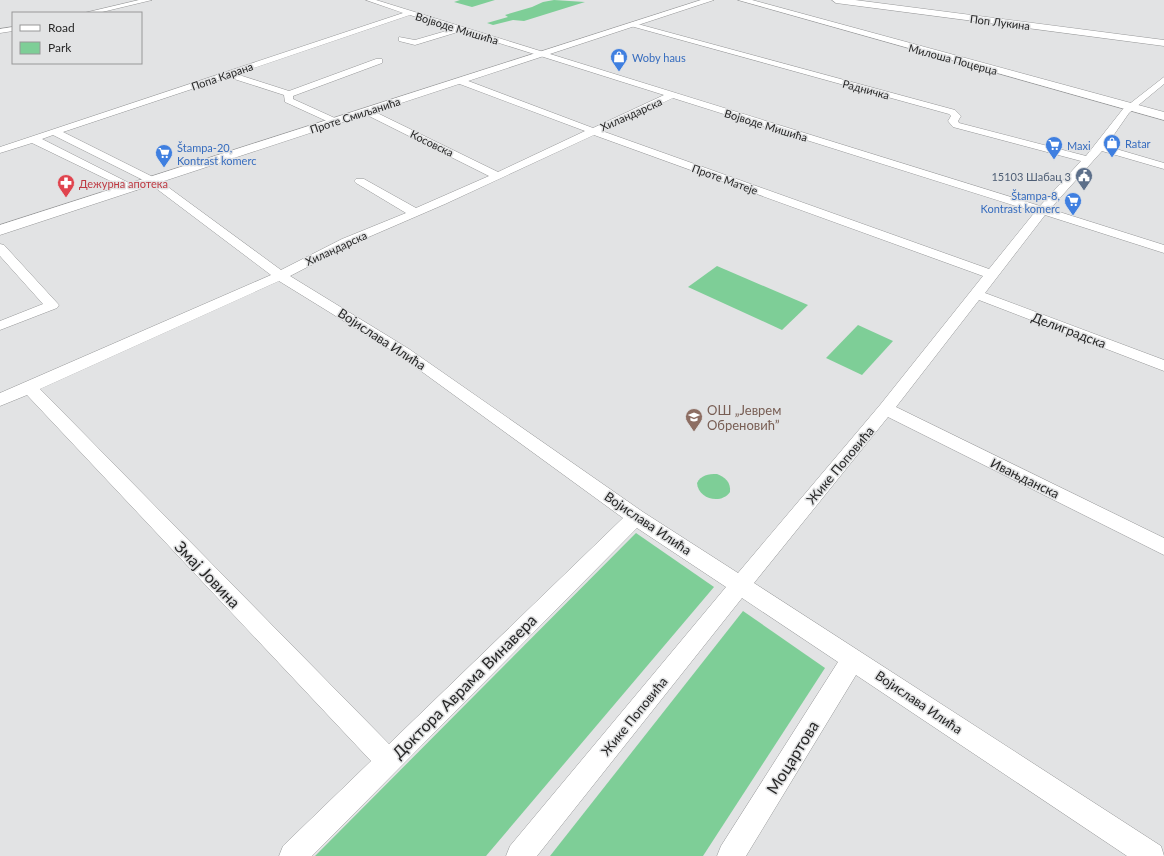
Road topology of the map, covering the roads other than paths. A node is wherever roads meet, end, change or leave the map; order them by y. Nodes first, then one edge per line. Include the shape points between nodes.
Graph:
1 (149, 0) edge
2 (369, 0) edge
3 (710, 0) edge
4 (748, 0) edge
5 (836, 0) edge
6 (401, 2) dead end
7 (386, 6) junction
8 (93, 12) edge
9 (410, 13) junction
10 (631, 26) junction
11 (12, 29) edge
12 (460, 29) junction
13 (0, 31) edge
14 (402, 39) dead end
15 (1164, 43) edge
16 (539, 54) junction
17 (379, 61) dead end
18 (228, 74) junction
19 (460, 80) junction
20 (1164, 80) edge
21 (289, 94) junction
22 (672, 95) junction
23 (1130, 107) junction
24 (366, 111) junction
25 (1164, 116) edge
26 (334, 121) junction
27 (595, 131) junction
28 (54, 132) junction
29 (33, 139) junction
30 (1100, 147) junction
31 (0, 150) edge
32 (1089, 160) junction
33 (1164, 166) edge
34 (498, 176) junction
35 (153, 181) junction
36 (360, 181) dead end
37 (133, 188) junction
38 (1042, 211) junction
39 (415, 213) junction
40 (0, 230) edge
41 (0, 248) edge
42 (1164, 249) edge
43 (280, 276) junction
44 (992, 276) junction
45 (975, 294) junction
46 (0, 326) edge
47 (1164, 366) edge
48 (29, 387) junction
49 (0, 400) edge
50 (886, 409) junction
51 (636, 517) junction
52 (1164, 547) edge
53 (741, 584) junction
54 (853, 658) junction
55 (388, 761) junction
56 (293, 856) edge
57 (520, 856) edge
58 (731, 856) edge
59 (1151, 856) edge

1 - 8 street
2 - 7 street, Војводе Мишића
3 - 10 street, Проте Смиљанића
4 - 23 street, Милоша Поцерца via 762,6
5 - 15 street, Поп Лукина
6 - 7 street
7 - 9 street, Војводе Мишића
9 - 12 street, Војводе Мишића
9 - 18 street, Попа Карана
10 - 16 street, Проте Смиљанића
10 - 32 street, Радничка via 952,112 956,116 952,121 956,125
11 - 13 street
12 - 14 street via 415,43
12 - 16 street, Војводе Мишића
16 - 19 street, Проте Смиљанића
16 - 22 street, Војводе Мишића
17 - 21 street
18 - 21 street
18 - 28 street, Попа Карана
19 - 24 street, Проте Смиљанића
19 - 27 street, Проте Матеје
20 - 23 street, Жике Поповића
21 - 26 street via 288,100
22 - 27 street, Хиландарска
22 - 38 street, Војводе Мишића
23 - 25 street, Милоша Поцерца
23 - 30 street, Жике Поповића
24 - 26 street, Проте Смиљанића
24 - 34 street, Косовска
26 - 35 street, Проте Смиљанића
27 - 34 street, Хиландарска
27 - 44 street, Проте Матеје
28 - 29 street, Попа Карана
28 - 35 street, Војислава Илића
29 - 31 street, Попа Карана
29 - 37 street
30 - 32 street, Жике Поповића
30 - 33 street
32 - 38 street, Жике Поповића
34 - 39 street, Хиландарска
35 - 37 street, Проте Смиљанића
35 - 43 street, Војислава Илића
36 - 39 street
37 - 40 street, Проте Смиљанића
38 - 42 street, Војводе Мишића
38 - 44 street, Жике Поповића
39 - 43 street, Хиландарска via 346,242
41 - 46 street via 52,305
43 - 48 street, Хиландарска
43 - 51 street, Војислава Илића via 404,352
44 - 45 street, Жике Поповића
45 - 47 street, Делиградска
45 - 50 street, Жике Поповића
48 - 49 street, Хиландарска
48 - 55 street, Змај Јовина
50 - 52 street, Ивањданска
50 - 53 street, Жике Поповића
51 - 53 street, Војислава Илића
51 - 55 street, Доктора Аврама Винавера
53 - 54 street, Војислава Илића
53 - 57 street, Жике Поповића
54 - 58 street, Моцартова
54 - 59 street, Војислава Илића
55 - 56 street, Доктора Аврама Винавера

